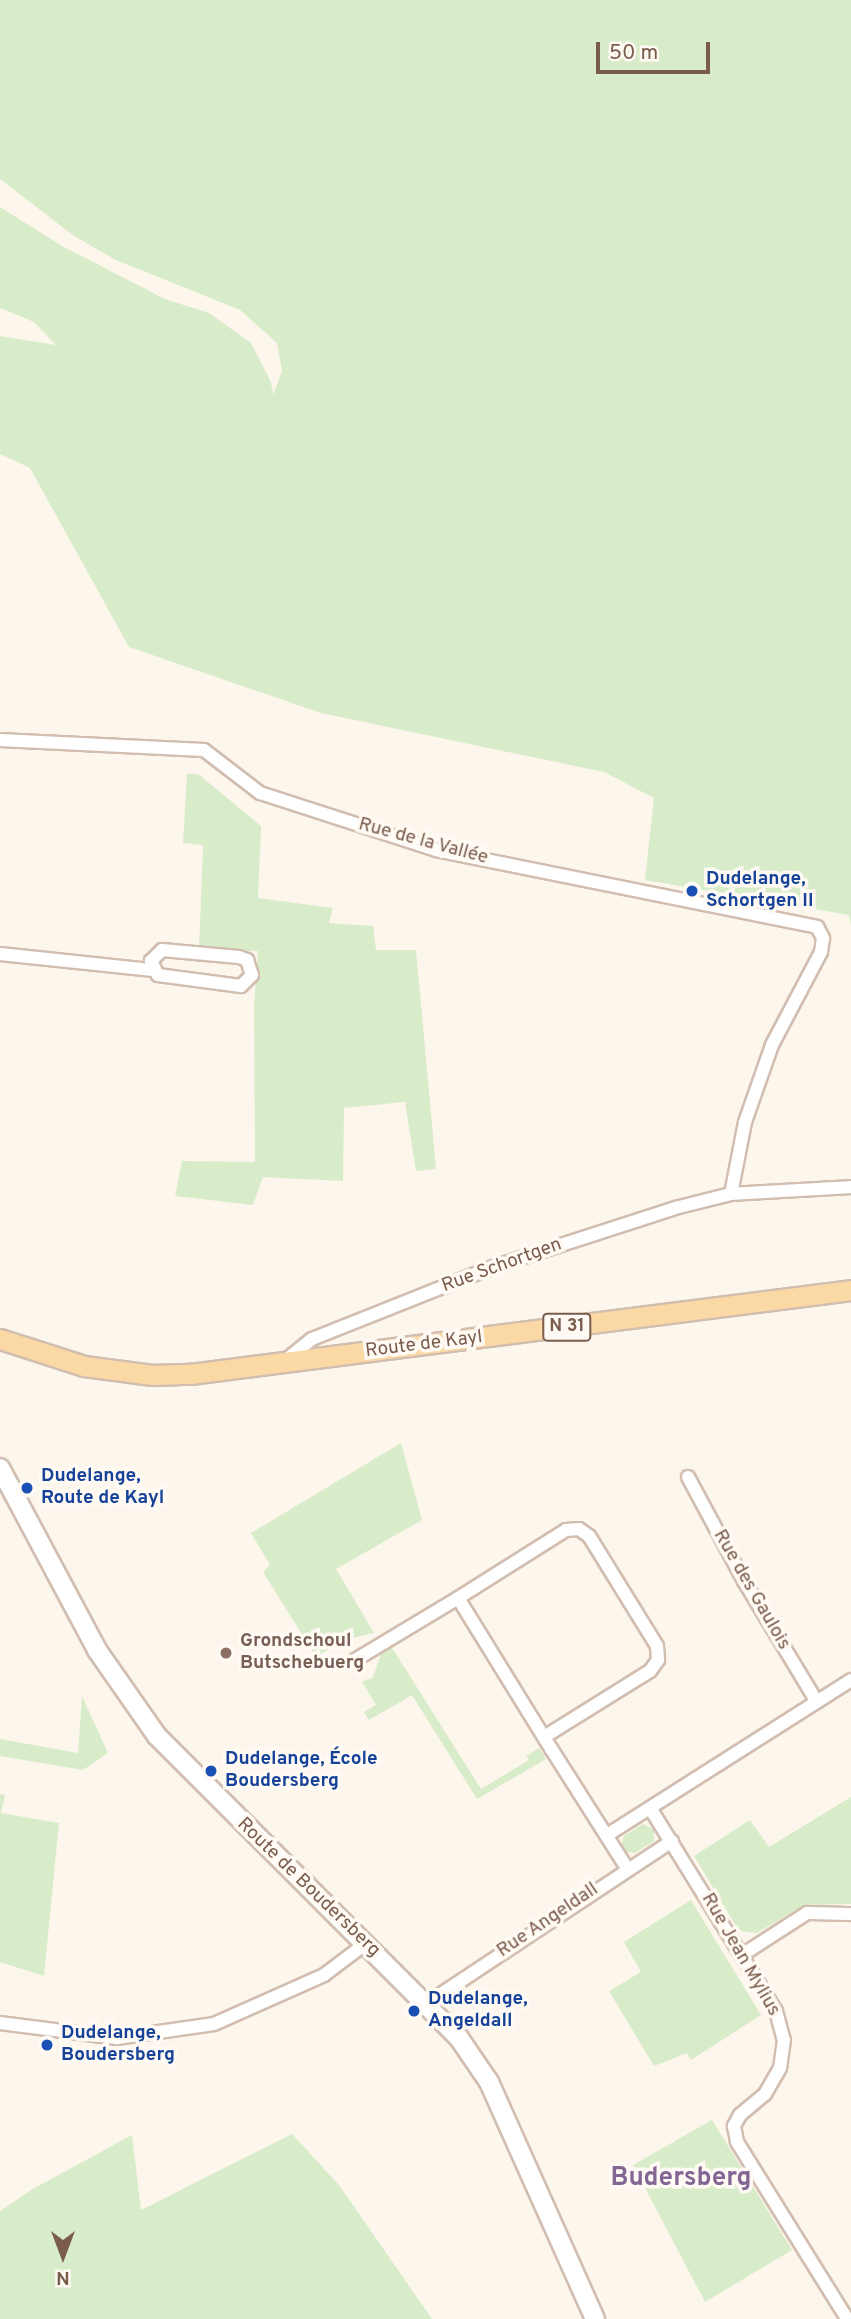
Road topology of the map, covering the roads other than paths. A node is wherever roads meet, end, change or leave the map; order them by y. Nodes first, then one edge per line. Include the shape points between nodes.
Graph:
1 (0, 740) edge
2 (0, 954) edge
3 (153, 970) junction
4 (851, 1186) edge
5 (731, 1194) junction
6 (851, 1290) edge
7 (0, 1339) edge
8 (283, 1363) junction
9 (0, 1468) edge
10 (688, 1476) dead end
11 (457, 1598) junction
12 (355, 1660) dead end
13 (851, 1680) edge
14 (817, 1702) junction
15 (544, 1737) junction
16 (650, 1808) junction
17 (607, 1835) junction
18 (672, 1841) junction
19 (627, 1868) junction
20 (851, 1914) edge
21 (365, 1944) junction
22 (742, 1955) junction
23 (426, 2004) junction
24 (0, 2023) edge
25 (595, 2319) edge
26 (847, 2319) edge

1 - 5 street, Rue de la Vallée via 204,750 260,793 436,850 817,927 823,938 821,952 772,1045 745,1122
2 - 3 street
3 - 3 street via 155,954 170,950 239,957 247,960 252,975 241,986 166,977
4 - 5 street, Rue Schortgen
5 - 8 street, Rue Schortgen via 493,1267 312,1339
6 - 8 main road, Route de Kayl / N 31
7 - 8 main road, Route de Kayl / N 31 via 83,1366 126,1373 190,1374
9 - 21 main road, Route de Boudersberg via 97,1650 157,1736
10 - 14 street, Rue des Gaulois
11 - 12 street
11 - 15 street
11 - 15 street via 566,1530 579,1529 589,1536 657,1646 658,1660 650,1671
13 - 14 street
14 - 16 street
15 - 17 street
16 - 17 street
16 - 18 street, Rue Jean Mylius
17 - 19 street
18 - 19 street, Rue Angeldall
18 - 22 street, Rue Jean Mylius
19 - 23 street, Rue Angeldall
20 - 22 street via 807,1913
21 - 23 main road, Route de Boudersberg
21 - 24 street via 324,1975 258,2007 201,2026 117,2038
22 - 26 street, Rue Jean Mylius via 776,2011 784,2040 780,2068 765,2094 734,2126 737,2141
23 - 25 main road, Route de Boudersberg via 459,2038 489,2082

